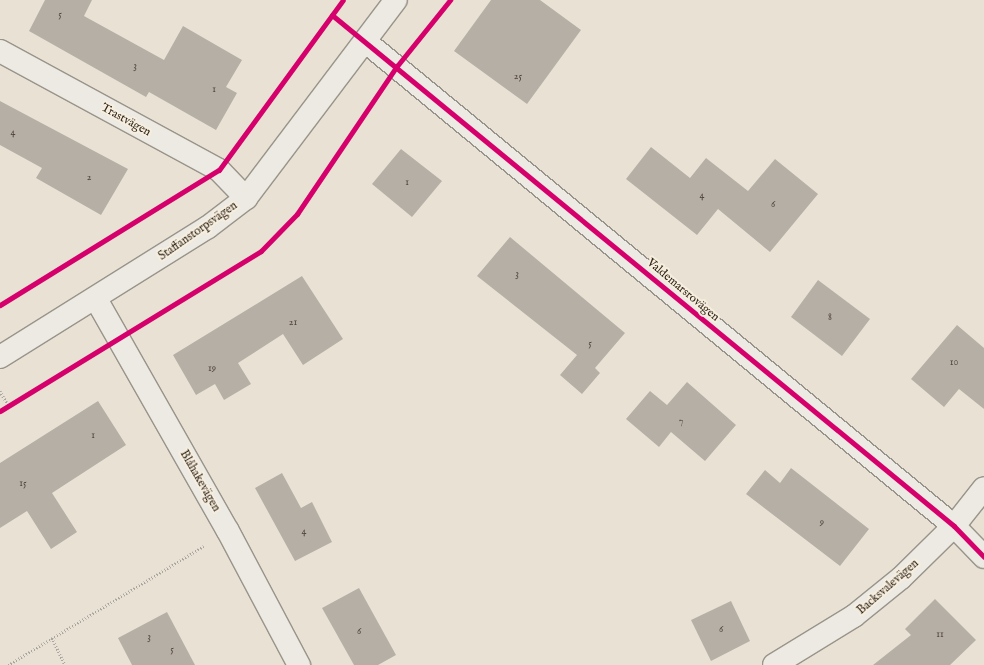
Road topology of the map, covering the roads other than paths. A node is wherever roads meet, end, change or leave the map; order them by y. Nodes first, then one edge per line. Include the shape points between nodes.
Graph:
1 (396, 0) edge
2 (366, 42) junction
3 (0, 51) edge
4 (246, 198) junction
5 (96, 300) junction
6 (0, 357) edge
7 (984, 488) edge
8 (954, 526) junction
9 (984, 557) edge
10 (299, 665) edge
11 (774, 665) edge

1 - 2 street, Staffanstorpsvägen
2 - 4 street, Staffanstorpsvägen
2 - 8 street, Valdemarsrovägen
3 - 4 street, Trastvägen via 219,170
4 - 5 street, Staffanstorpsvägen via 208,228
5 - 6 street, Staffanstorpsvägen
5 - 10 street, Blåhakevägen via 228,531
7 - 8 street, Backsvalevägen
8 - 9 street, Valdemarsrovägen
8 - 11 street, Backsvalevägen via 901,578 854,616

